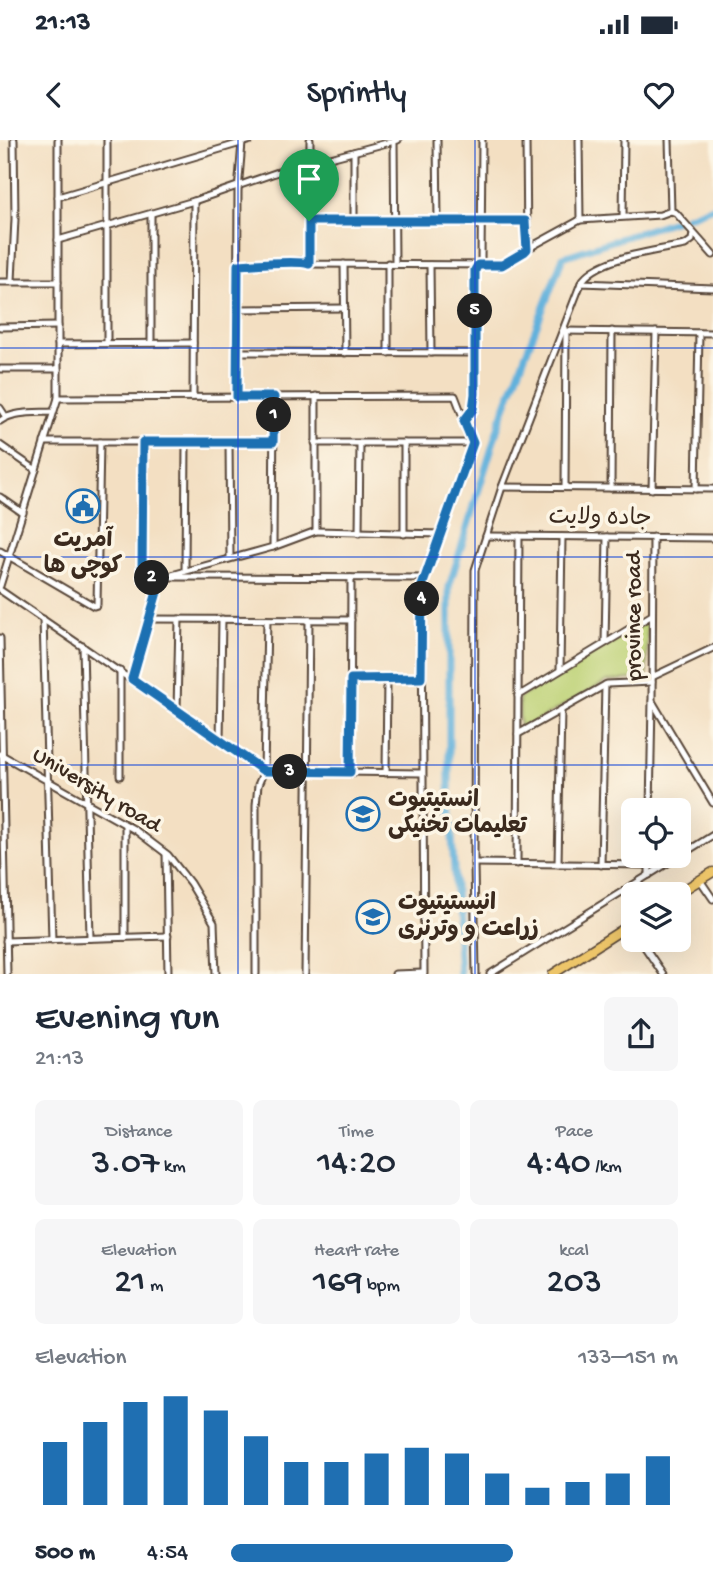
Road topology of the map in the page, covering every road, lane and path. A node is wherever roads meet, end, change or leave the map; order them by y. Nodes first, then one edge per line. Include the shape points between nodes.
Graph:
1 (14, 140) edge
2 (58, 140) edge
3 (107, 140) edge
4 (251, 140) edge
5 (310, 140) edge
6 (437, 140) edge
7 (482, 140) edge
8 (526, 140) edge
9 (579, 140) edge
10 (624, 140) edge
11 (669, 140) edge
12 (396, 141) edge
13 (242, 143) junction
14 (354, 152) junction
15 (310, 165) junction
16 (107, 182) junction
17 (239, 187) junction
18 (58, 197) junction
19 (194, 201) junction
20 (671, 211) junction
21 (150, 214) junction
22 (623, 216) junction
23 (580, 220) junction
24 (309, 221) junction
25 (354, 221) junction
26 (395, 221) junction
27 (438, 221) junction
28 (482, 221) junction
29 (525, 221) junction
30 (107, 226) junction
31 (693, 233) junction
32 (58, 240) junction
33 (527, 249) junction
34 (713, 255) edge
35 (388, 263) junction
36 (395, 263) junction
37 (309, 264) junction
38 (344, 264) junction
39 (238, 265) junction
40 (430, 265) junction
41 (478, 265) junction
42 (0, 282) edge
43 (12, 282) junction
44 (58, 282) junction
45 (581, 283) junction
46 (713, 288) edge
47 (345, 308) junction
48 (238, 309) junction
49 (58, 326) junction
50 (0, 327) edge
51 (563, 331) junction
52 (612, 331) junction
53 (656, 332) junction
54 (699, 332) junction
55 (713, 333) edge
56 (107, 343) junction
57 (151, 343) junction
58 (194, 343) junction
59 (58, 344) junction
60 (237, 352) junction
61 (345, 353) junction
62 (388, 353) junction
63 (474, 353) junction
64 (431, 354) junction
65 (0, 369) edge
66 (58, 369) junction
67 (316, 396) junction
68 (193, 397) junction
69 (237, 397) junction
70 (274, 397) junction
71 (58, 398) junction
72 (0, 408) edge
73 (53, 412) junction
74 (3, 419) edge
75 (464, 421) junction
76 (44, 442) junction
77 (100, 442) junction
78 (143, 442) junction
79 (186, 442) junction
80 (229, 442) junction
81 (273, 442) junction
82 (315, 443) junction
83 (404, 443) junction
84 (473, 443) junction
85 (360, 444) junction
86 (0, 445) edge
87 (36, 470) junction
88 (502, 487) junction
89 (565, 488) junction
90 (611, 488) junction
91 (652, 489) junction
92 (696, 489) junction
93 (713, 489) edge
94 (0, 497) edge
95 (23, 513) junction
96 (316, 531) junction
97 (359, 533) junction
98 (404, 534) junction
99 (441, 534) junction
100 (486, 536) junction
101 (519, 536) junction
102 (562, 537) junction
103 (607, 537) junction
104 (653, 537) junction
105 (713, 538) edge
106 (273, 547) junction
107 (0, 551) edge
108 (8, 557) junction
109 (230, 558) junction
110 (186, 571) junction
111 (163, 578) junction
112 (351, 578) junction
113 (425, 578) junction
114 (0, 588) edge
115 (652, 615) junction
116 (148, 619) junction
117 (179, 619) junction
118 (43, 620) junction
119 (222, 620) junction
120 (267, 620) junction
121 (309, 620) junction
122 (351, 620) junction
123 (0, 638) edge
124 (605, 643) junction
125 (83, 646) junction
126 (713, 648) edge
127 (560, 670) junction
128 (120, 671) junction
129 (387, 678) junction
130 (421, 678) junction
131 (132, 679) junction
132 (351, 679) junction
133 (652, 679) junction
134 (605, 685) junction
135 (518, 696) junction
136 (652, 701) junction
137 (561, 710) junction
138 (177, 711) junction
139 (518, 734) junction
140 (220, 740) junction
141 (1, 755) edge
142 (264, 771) junction
143 (306, 772) junction
144 (350, 772) junction
145 (386, 773) junction
146 (422, 773) junction
147 (120, 776) dead end
148 (49, 782) junction
149 (650, 798) edge
150 (87, 803) junction
151 (713, 803) edge
152 (125, 825) junction
153 (713, 835) edge
154 (166, 854) junction
155 (474, 863) junction
156 (517, 864) junction
157 (558, 864) junction
158 (600, 865) junction
159 (621, 865) edge
160 (649, 868) edge
161 (713, 872) edge
162 (649, 875) junction
163 (700, 880) junction
164 (691, 885) edge
165 (3, 892) edge
166 (713, 899) edge
167 (621, 933) edge
168 (168, 936) junction
169 (125, 937) junction
170 (90, 938) junction
171 (52, 940) junction
172 (6, 941) junction
173 (648, 952) edge
174 (424, 973) edge
175 (7, 974) edge
176 (168, 974) edge
177 (216, 974) edge
178 (256, 974) edge
179 (305, 974) edge
180 (395, 974) edge
181 (476, 974) edge
182 (490, 974) edge
183 (553, 974) edge
184 (663, 974) edge

1 - 43 street
2 - 18 street
3 - 16 street
4 - 13 street
5 - 15 street
6 - 27 street
7 - 28 street
8 - 29 street
9 - 23 street
10 - 22 street
11 - 20 street
12 - 14 street
12 - 26 street
13 - 16 street
13 - 17 street
14 - 15 street
14 - 25 street
15 - 17 street
15 - 24 street
16 - 18 street
16 - 30 street
17 - 19 street
17 - 39 street
18 - 32 street
19 - 21 street
19 - 58 street
20 - 22 street
20 - 31 street
21 - 30 street
21 - 57 street
22 - 23 street
23 - 33 street
24 - 25 street
24 - 37 street
25 - 26 street
26 - 27 street
26 - 36 street
27 - 28 street
28 - 29 street
28 - 41 street
29 - 33 street
30 - 32 street
30 - 56 street
31 - 34 street
31 - 45 street via 685,245 605,264
32 - 44 street
33 - 41 street via 502,265
35 - 36 street
35 - 38 street
35 - 62 street
36 - 40 street
37 - 38 street
37 - 39 street
38 - 47 street
39 - 48 street
40 - 41 street
40 - 64 street
41 - 63 street
42 - 43 street
43 - 44 street
44 - 49 street
45 - 46 street
45 - 51 street
47 - 48 street
47 - 61 street
48 - 60 street
49 - 50 street
49 - 59 street
51 - 52 street
51 - 88 street
51 - 89 street
52 - 53 street
52 - 90 street
53 - 54 street
53 - 91 street
54 - 55 street
54 - 92 street
56 - 57 street
56 - 59 street
57 - 58 street
58 - 68 street
59 - 66 street
60 - 61 street
60 - 69 street
61 - 62 street
62 - 64 street
63 - 64 street
63 - 75 street via 473,409
65 - 66 street
66 - 71 street
67 - 70 street
67 - 75 street via 455,396
67 - 82 street
68 - 69 street
68 - 71 street
69 - 70 street
70 - 81 street
71 - 73 street
72 - 74 street
73 - 74 street
73 - 76 street
75 - 84 street
76 - 77 street
76 - 87 street
77 - 78 street
77 - 108 street via 97,605
78 - 79 street
78 - 111 street via 142,575
79 - 80 street
79 - 110 street
80 - 81 street
80 - 109 street
81 - 106 street
82 - 85 street
82 - 96 street
83 - 84 street
83 - 85 street
83 - 98 street
84 - 99 street
85 - 97 street
86 - 87 street
87 - 95 street
88 - 89 street
88 - 100 street
89 - 90 street
90 - 91 street
91 - 92 street
92 - 93 street
94 - 95 street
95 - 108 street
96 - 97 street
96 - 106 street
97 - 98 street
98 - 99 street
99 - 113 street
100 - 101 street, جاده ولایت
100 - 155 street via 475,570
101 - 102 street, جاده ولایت
101 - 135 street
102 - 103 street, جاده ولایت
102 - 127 street
103 - 104 street, جاده ولایت
103 - 124 street
104 - 105 street, جاده ولایت
104 - 115 street, province road
106 - 109 street
107 - 108 street
108 - 114 street
109 - 110 street
110 - 111 street
111 - 112 street
111 - 116 street
112 - 113 street
112 - 122 street
113 - 130 street
114 - 118 street
115 - 124 street
115 - 133 street, province road
116 - 117 street
116 - 131 street
117 - 119 street
117 - 138 street
118 - 125 street
118 - 148 street
119 - 120 street
119 - 140 street
120 - 121 street
120 - 142 street
121 - 122 street
121 - 143 street
122 - 132 street
123 - 141 street
124 - 127 street
125 - 128 street
125 - 150 street
126 - 133 street
127 - 135 street
128 - 131 street
128 - 147 street
129 - 130 street
129 - 132 street
129 - 145 street
130 - 146 street
131 - 138 street
132 - 144 street
133 - 134 street
133 - 136 street, province road
134 - 137 street
134 - 158 street
135 - 139 street
136 - 149 street
136 - 151 street, province road
137 - 139 street
137 - 157 street
138 - 140 street
139 - 156 street
140 - 142 street
141 - 148 street, University road
141 - 165 street
142 - 143 street
142 - 178 street via 256,805
143 - 144 street
143 - 179 street
144 - 145 street
145 - 146 street
146 - 174 street
148 - 150 street, University road
148 - 171 street
150 - 152 street, University road
150 - 170 street
152 - 154 street, University road
152 - 169 street
153 - 162 street
154 - 168 street
154 - 177 street, University road via 215,923
155 - 156 street
155 - 181 street
156 - 157 street
157 - 158 street
158 - 159 street
160 - 162 street
161 - 163 highway
162 - 182 street
163 - 164 highway
163 - 166 street
165 - 172 street
167 - 183 highway
168 - 169 street
168 - 176 street
169 - 170 street
170 - 171 street
171 - 172 street
172 - 175 street
173 - 184 street
174 - 180 street

